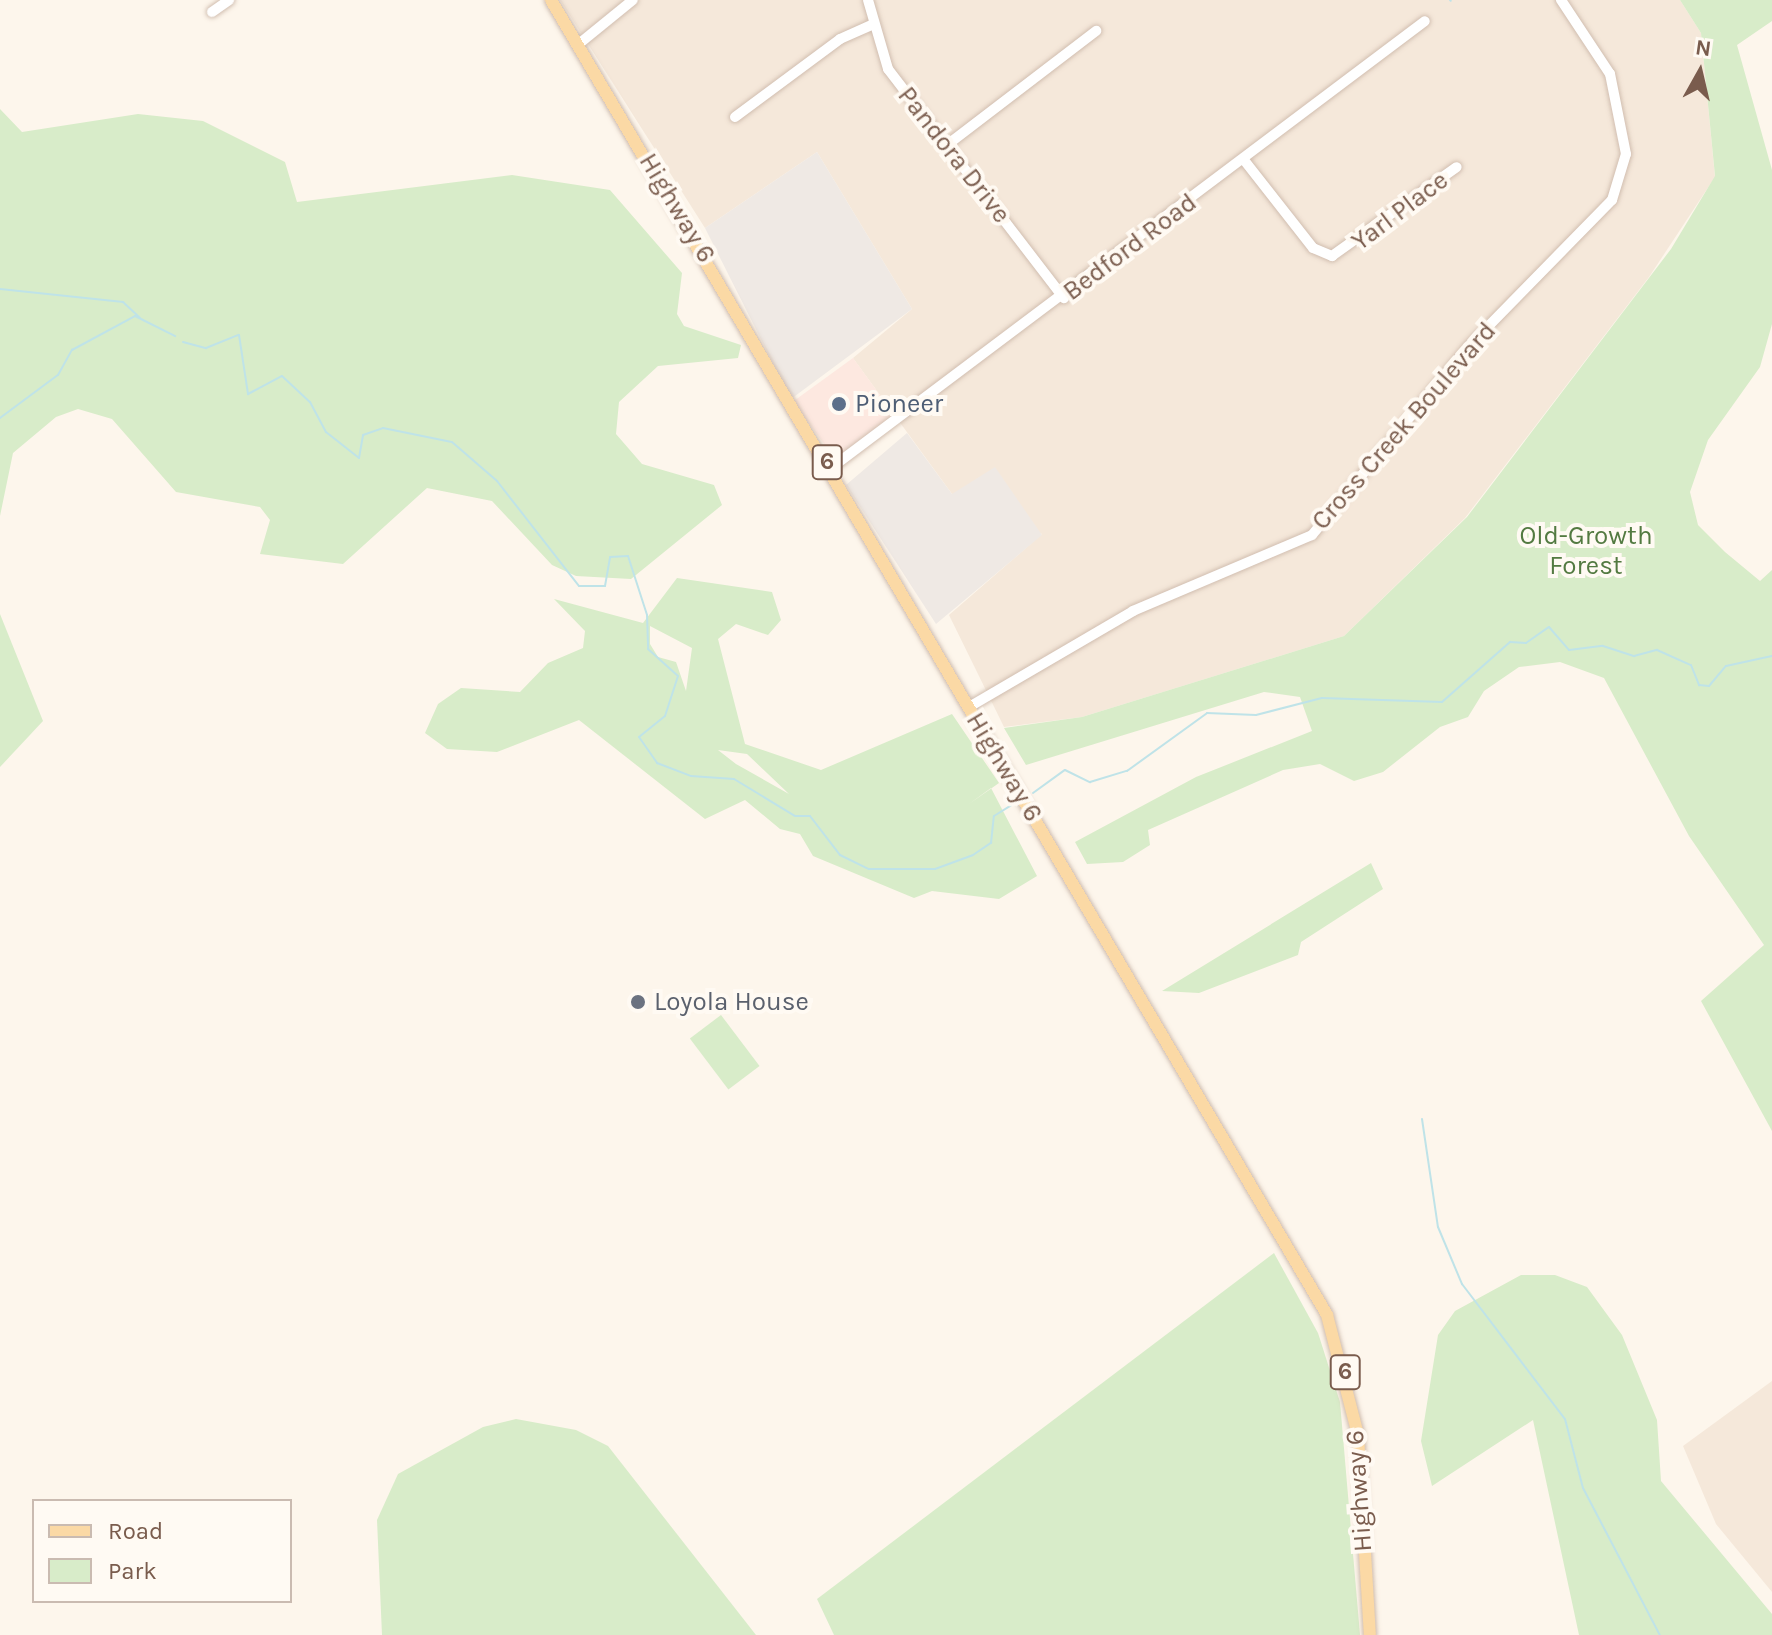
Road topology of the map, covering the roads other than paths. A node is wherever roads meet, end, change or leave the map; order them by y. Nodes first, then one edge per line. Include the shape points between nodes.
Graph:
1 (229, 0) edge
2 (551, 0) edge
3 (633, 0) edge
4 (868, 0) edge
5 (1561, 0) edge
6 (212, 12) dead end
7 (1425, 21) dead end
8 (873, 24) junction
9 (1096, 31) dead end
10 (580, 43) junction
11 (735, 117) dead end
12 (947, 145) junction
13 (1244, 160) junction
14 (1457, 167) dead end
15 (1064, 298) junction
16 (831, 468) junction
17 (969, 707) junction
18 (1370, 1635) edge

1 - 6 street
2 - 10 main road, Highway 6 / 6
3 - 10 street
4 - 8 street, Pandora Drive
5 - 17 street, Cross Creek Boulevard via 1610,74 1626,154 1612,200 1468,347 1312,535 1133,611
7 - 13 street, Bedford Road
8 - 11 street via 840,39
8 - 12 street, Pandora Drive via 888,69
9 - 12 street
10 - 16 main road, Highway 6 / 6
12 - 15 street, Pandora Drive
13 - 14 street, Yarl Place via 1313,248 1332,256
13 - 15 street, Bedford Road
15 - 16 street, Bedford Road
16 - 17 main road, Highway 6 / 6
17 - 18 main road, Highway 6 / 6 via 1327,1315 1358,1435

